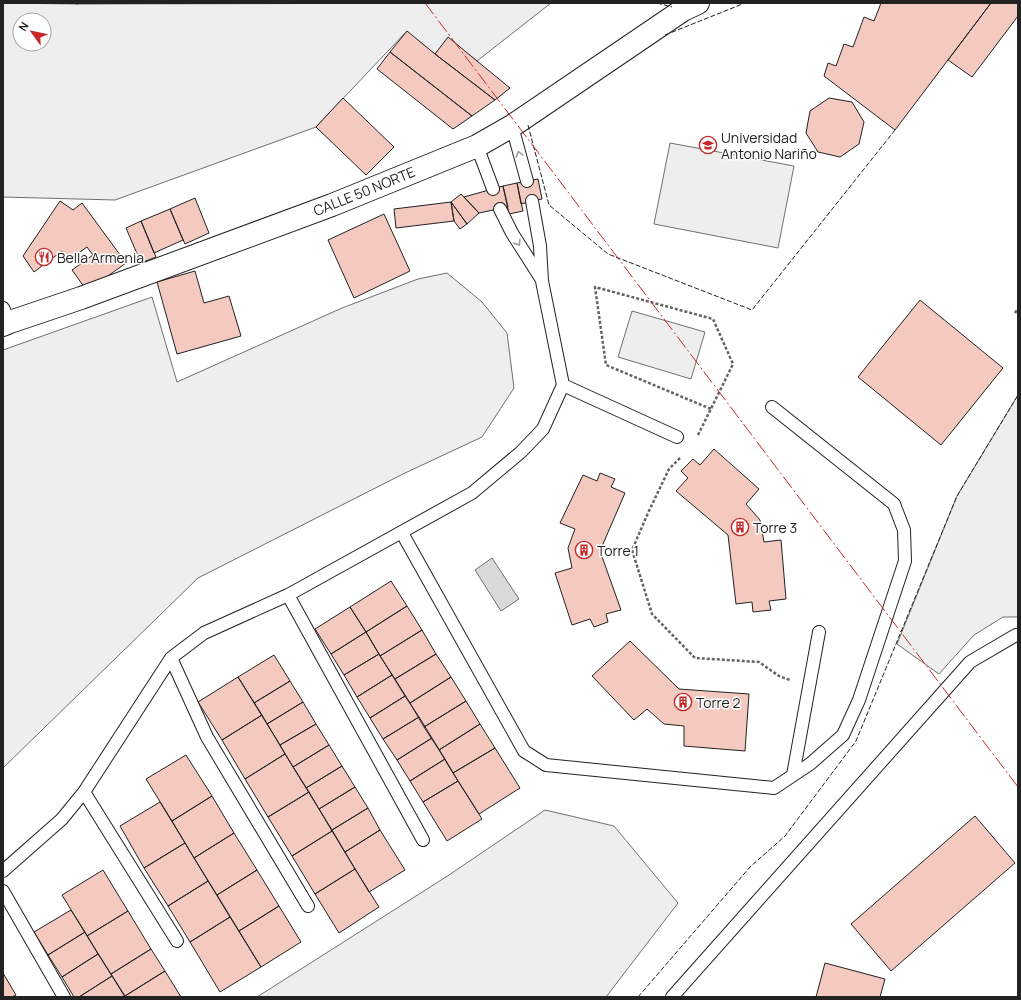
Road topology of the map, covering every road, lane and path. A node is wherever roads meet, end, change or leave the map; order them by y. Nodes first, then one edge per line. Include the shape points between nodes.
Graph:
1 (698, 3) edge
2 (512, 126) junction
3 (477, 146) junction
4 (527, 181) dead end
5 (493, 189) dead end
6 (532, 201) dead end
7 (500, 209) dead end
8 (542, 281) junction
9 (1018, 309) edge
10 (1015, 314) dead end
11 (5, 318) edge
12 (563, 385) junction
13 (772, 407) dead end
14 (677, 437) dead end
15 (402, 533) junction
16 (288, 595) junction
17 (819, 632) dead end
18 (1018, 635) edge
19 (171, 658) junction
20 (793, 775) junction
21 (84, 792) junction
22 (423, 840) dead end
23 (3, 872) edge
24 (3, 891) edge
25 (308, 906) dead end
26 (177, 941) dead end
27 (64, 997) edge
28 (672, 997) edge

1 - 2 street, CALLE 50 NORTE via 683,10
2 - 3 street, CALLE 50 NORTE
4 -> 2 lane
3 - 5 lane
3 - 11 street, CALLE 50 NORTE via 325,208 81,298
6 - 8 lane via 540,246
7 -> 8 lane
8 - 12 lane
9 - 10 path
12 - 14 lane
12 - 15 lane via 543,429 521,452 472,493
13 - 20 lane via 894,504 904,530 905,561 860,700 843,736
15 - 16 lane
15 - 20 lane via 524,751 546,765 774,788
16 - 19 lane via 204,633
16 - 22 lane
17 - 20 lane
18 - 28 lane via 970,662
19 - 21 lane
19 - 25 lane via 207,737
21 - 23 lane via 62,819
21 - 26 lane
24 - 27 lane

